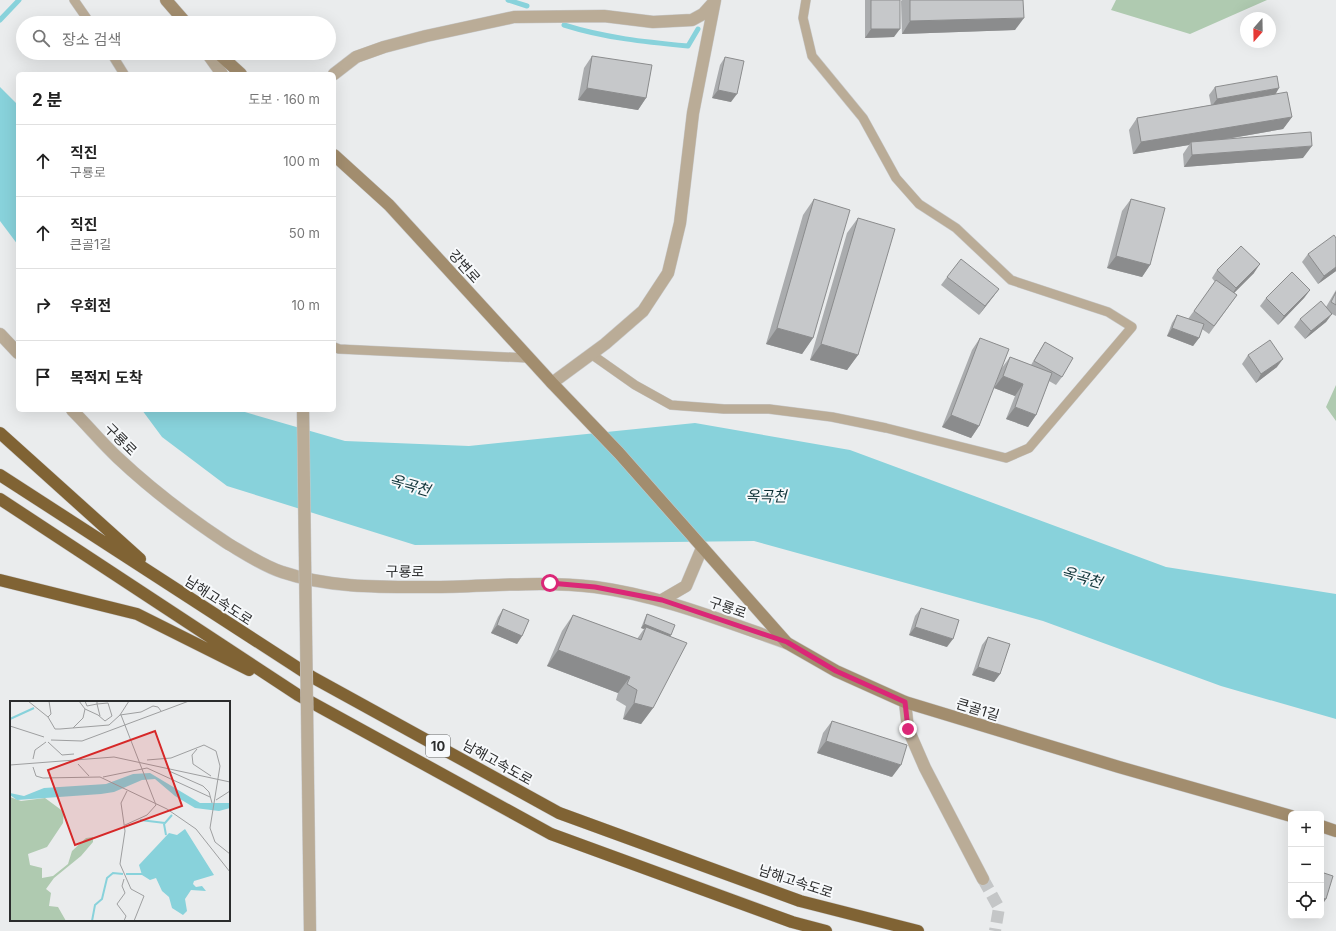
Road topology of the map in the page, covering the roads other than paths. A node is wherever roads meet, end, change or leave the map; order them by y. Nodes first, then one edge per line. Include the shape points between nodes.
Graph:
1 (74, 0) edge
2 (166, 0) edge
3 (806, 0) edge
4 (714, 1) edge
5 (85, 16) edge
6 (180, 16) edge
7 (115, 60) edge
8 (212, 60) edge
9 (226, 60) edge
10 (123, 72) edge
11 (221, 72) edge
12 (239, 72) edge
13 (336, 72) edge
14 (336, 157) edge
15 (0, 334) edge
16 (336, 348) edge
17 (16, 351) edge
18 (591, 354) junction
19 (528, 358) junction
20 (552, 383) junction
21 (74, 412) edge
22 (303, 412) edge
23 (0, 433) edge
24 (0, 475) edge
25 (0, 499) edge
26 (702, 548) junction
27 (0, 580) edge
28 (168, 584) junction
29 (662, 600) junction
30 (787, 642) junction
31 (298, 695) junction
32 (905, 702) junction
33 (1288, 815) edge
34 (1324, 827) edge
35 (1336, 831) edge
36 (983, 879) tunnel mouth
37 (310, 931) edge
38 (826, 931) edge
39 (918, 931) edge

1 - 5 lane
2 - 6 main road
3 - 18 lane via 803,18 812,56 863,118 896,178 919,204 956,228 1011,280 1108,312 1132,327 1029,448 1006,458 832,417 769,409 671,405
4 - 13 street via 703,14 692,20 652,22 604,16 514,17 384,47 356,57
4 - 18 street via 693,113 680,223 668,273 643,311
7 - 10 lane
8 - 11 street
9 - 12 main road
14 - 19 main road, 강변로 via 389,205
15 - 17 street
16 - 19 lane
18 - 20 street
19 - 20 main road, 강변로
20 - 26 main road, 강변로 via 619,453
21 - 29 street, 구룡로 via 118,459 162,495 214,534 281,572 346,585 431,587 550,583 595,587
22 - 37 street, bridge
23 - 28 highway
24 - 28 highway, 남해고속도로 / 10
25 - 31 highway, 10
26 - 29 street via 686,586
26 - 30 main road, 큰골1길
27 - 31 highway via 137,614
28 - 39 highway, 남해고속도로 / 10 via 312,677 559,813 800,901
29 - 30 street, 구룡로
30 - 32 main road, 큰골1길 via 836,671
31 - 38 highway, 10 via 551,834 792,922
32 - 33 main road, 큰골1길
32 - 36 street via 908,729 925,768
34 - 35 main road

